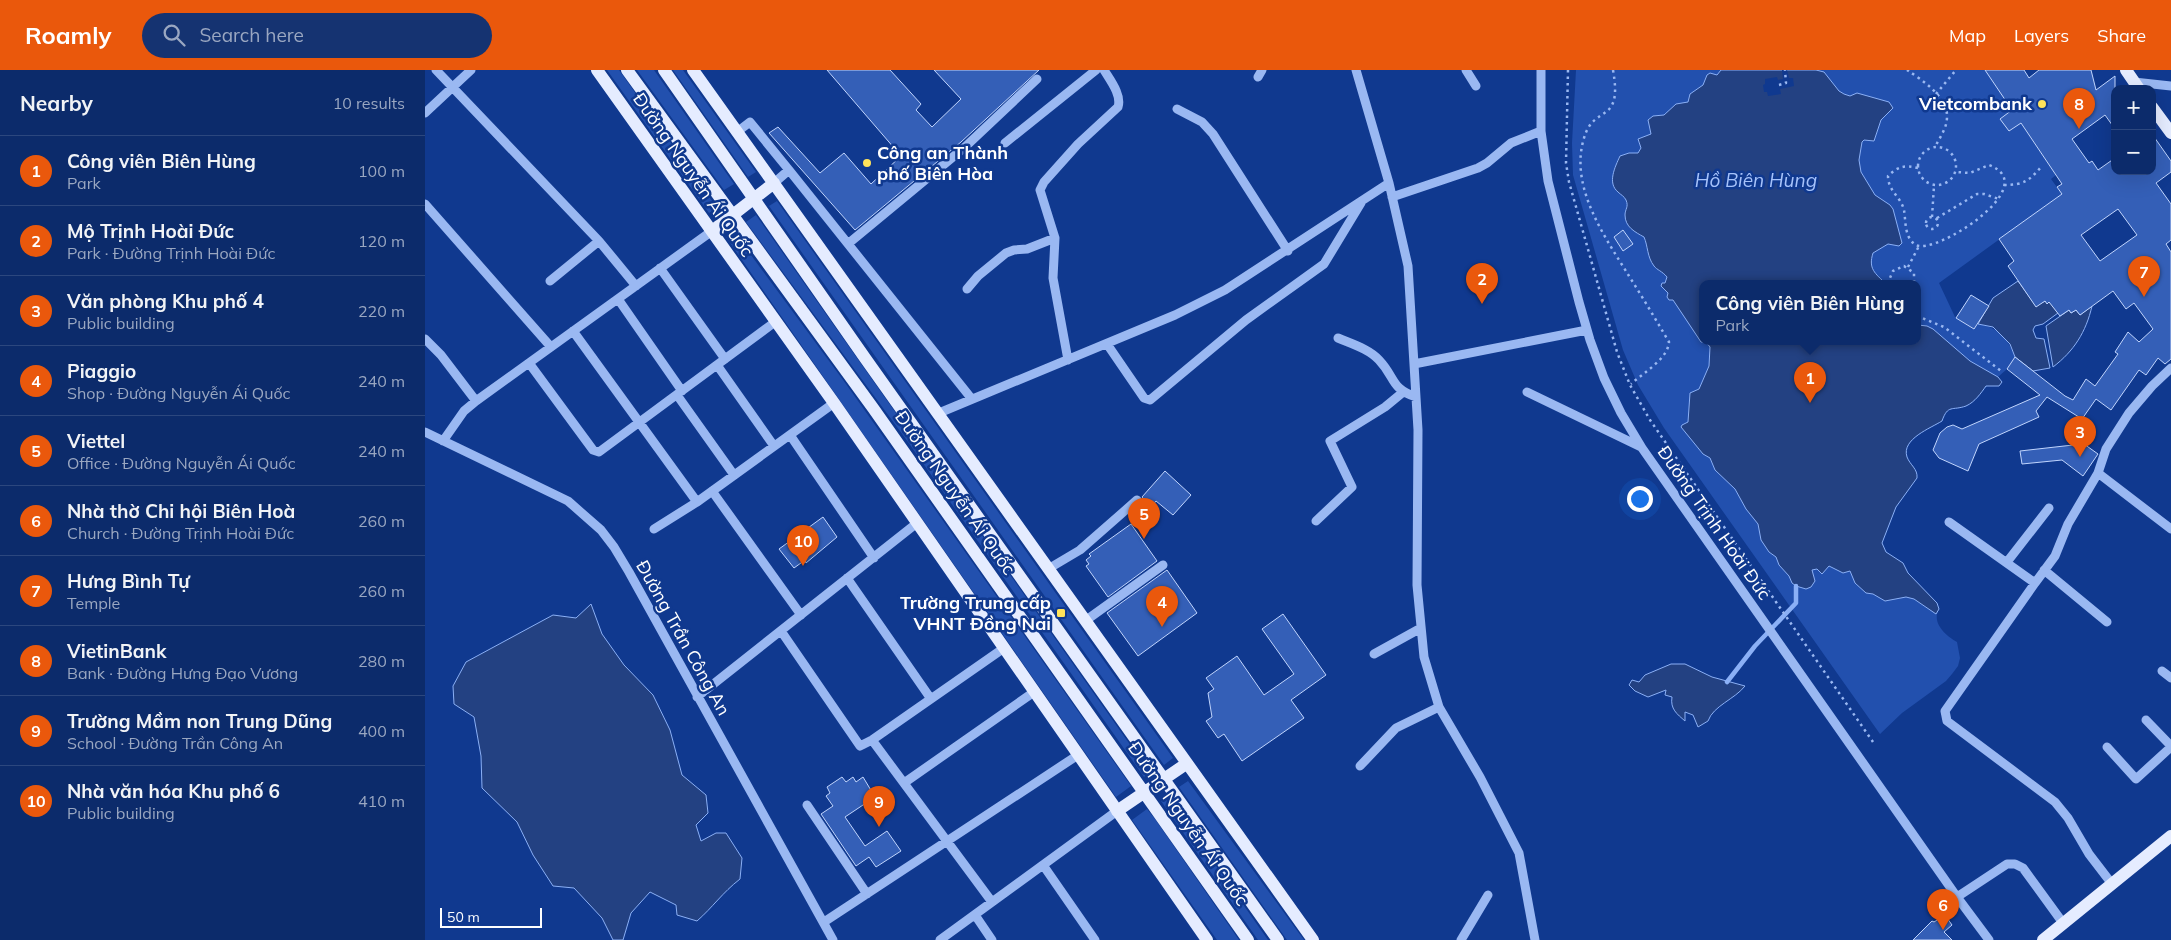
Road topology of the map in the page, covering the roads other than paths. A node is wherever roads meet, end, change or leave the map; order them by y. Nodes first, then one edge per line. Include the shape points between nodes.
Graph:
1 (436, 70) edge
2 (471, 70) edge
3 (597, 70) edge
4 (627, 70) edge
5 (664, 70) edge
6 (693, 70) edge
7 (1096, 70) edge
8 (1104, 70) edge
9 (1356, 70) edge
10 (1466, 70) edge
11 (1541, 70) edge
12 (2126, 70) edge
13 (1037, 79) dead end
14 (2137, 85) edge
15 (1476, 86) dead end
16 (2156, 86) edge
17 (2171, 86) edge
18 (452, 88) junction
19 (1177, 109) dead end
20 (2156, 112) edge
21 (425, 113) edge
22 (1541, 130) junction
23 (737, 132) junction
24 (2171, 133) edge
25 (1005, 143) dead end
26 (789, 170) junction
27 (774, 183) junction
28 (1389, 183) junction
29 (1392, 197) junction
30 (754, 199) junction
31 (1362, 200) junction
32 (425, 204) edge
33 (732, 216) junction
34 (712, 231) junction
35 (1055, 238) junction
36 (599, 241) junction
37 (849, 243) junction
38 (1288, 251) junction
39 (660, 268) junction
40 (551, 281) dead end
41 (636, 286) junction
42 (967, 289) dead end
43 (618, 299) junction
44 (775, 322) junction
45 (1587, 330) junction
46 (573, 331) junction
47 (1338, 338) dead end
48 (425, 339) edge
49 (1107, 344) junction
50 (551, 347) junction
51 (725, 359) junction
52 (1068, 360) junction
53 (529, 363) junction
54 (1414, 364) junction
55 (717, 365) junction
56 (2171, 368) edge
57 (1527, 392) dead end
58 (680, 393) junction
59 (1402, 393) junction
60 (1416, 397) junction
61 (971, 398) junction
62 (476, 401) junction
63 (834, 403) junction
64 (939, 413) junction
65 (640, 422) junction
66 (425, 432) edge
67 (790, 435) junction
68 (443, 441) junction
69 (774, 446) junction
70 (1642, 448) junction
71 (2098, 473) junction
72 (734, 475) junction
73 (712, 491) junction
74 (1137, 500) dead end
75 (697, 502) junction
76 (2049, 508) dead end
77 (1316, 521) dead end
78 (1949, 522) dead end
79 (917, 523) junction
80 (654, 529) dead end
81 (2171, 529) edge
82 (874, 558) junction
83 (2007, 562) junction
84 (1163, 565) dead end
85 (1048, 568) junction
86 (2044, 570) junction
87 (847, 578) junction
88 (2035, 583) junction
89 (801, 615) junction
90 (1085, 620) junction
91 (2107, 622) dead end
92 (1421, 628) junction
93 (781, 631) junction
94 (1004, 648) junction
95 (1374, 654) dead end
96 (2162, 671) dead end
97 (2171, 678) edge
98 (1034, 692) junction
99 (697, 697) junction
100 (931, 699) junction
101 (1439, 707) junction
102 (2146, 720) dead end
103 (872, 740) junction
104 (2171, 746) edge
105 (2107, 747) dead end
106 (1078, 756) junction
107 (1186, 764) junction
108 (1360, 766) dead end
109 (1165, 779) junction
110 (904, 782) junction
111 (1145, 792) junction
112 (807, 805) dead end
113 (1117, 812) junction
114 (2171, 836) edge
115 (947, 841) junction
116 (1043, 865) junction
117 (2112, 884) junction
118 (867, 894) junction
119 (1487, 895) dead end
120 (1957, 897) junction
121 (992, 902) junction
122 (975, 915) junction
123 (823, 922) junction
124 (2063, 923) junction
125 (831, 939) edge
126 (940, 940) edge
127 (992, 940) edge
128 (1095, 940) edge
129 (1207, 940) edge
130 (1248, 940) edge
131 (1277, 940) edge
132 (1313, 940) edge
133 (1461, 940) edge
134 (1535, 940) edge
135 (1989, 940) edge
136 (2043, 940) edge

1 - 18 street
2 - 18 street
3 - 34 main road, Đường Nguyễn Ái Quốc
4 - 33 main road, Đường Nguyễn Ái Quốc
5 - 30 main road, Đường Nguyễn Ái Quốc
6 - 23 main road, Đường Nguyễn Ái Quốc
7 - 25 street
8 - 35 street via 1119,97 1118,107 1078,144 1040,190
9 - 28 street
10 - 15 street
11 - 22 street, Đường Trịnh Hoài Đức
12 - 14 main road
13 - 37 street via 965,147
16 - 17 street
18 - 21 street
18 - 36 street
19 - 38 street via 1202,122 1213,134
20 - 24 main road
22 - 29 street via 1511,143 1478,168
22 - 45 street, Đường Trịnh Hoài Đức via 1551,196
23 - 26 street via 750,122
23 - 27 main road, Đường Nguyễn Ái Quốc
26 - 27 street
26 - 37 street
27 - 30 main road
27 - 64 main road, Đường Nguyễn Ái Quốc
28 - 29 street
28 - 31 street
29 - 54 street via 1408,266
30 - 33 main road
30 - 109 main road, Đường Nguyễn Ái Quốc
31 - 38 street
31 - 49 street via 1324,264 1246,320 1150,400 1144,398
32 - 50 street
33 - 34 main road
33 - 111 main road, Đường Nguyễn Ái Quốc via 873,408
34 - 39 street
34 - 44 main road, Đường Nguyễn Ái Quốc
35 - 42 street via 1006,253
35 - 52 street via 1053,278
36 - 40 street
36 - 41 street
37 - 61 street
38 - 49 street via 1225,290
39 - 41 street
39 - 51 street
41 - 43 street
43 - 46 street
43 - 58 street
44 - 51 street
44 - 63 main road, Đường Nguyễn Ái Quốc
45 - 54 street
45 - 70 street, Đường Trịnh Hoài Đức via 1604,378
46 - 50 street
46 - 65 street
47 - 59 street via 1378,358
48 - 62 street
49 - 52 street
50 - 53 street
51 - 55 street
52 - 61 street
53 - 62 street
53 - 65 street via 595,452
54 - 60 street
55 - 58 street
55 - 69 street
56 - 71 street via 2129,413 2110,442
57 - 70 street
58 - 65 street
58 - 72 street
59 - 60 street
59 - 77 street via 1331,440 1353,487
60 - 92 street via 1417,585
61 - 64 street
62 - 68 street via 460,416
63 - 67 street
63 - 79 main road, Đường Nguyễn Ái Quốc
64 - 85 main road, Đường Nguyễn Ái Quốc
65 - 75 street
66 - 68 street, Đường Trần Công An
67 - 69 street
67 - 82 street
68 - 99 street, Đường Trần Công An via 568,501 591,520 615,547
69 - 72 street
70 - 120 street, Đường Trịnh Hoài Đức
71 - 81 street
71 - 86 street via 2068,524 2055,556
72 - 73 street
73 - 75 street
73 - 89 street
74 - 85 street via 1080,550
75 - 80 street
76 - 83 street
78 - 83 street
79 - 82 street
79 - 94 main road, Đường Nguyễn Ái Quốc
82 - 87 street
83 - 88 street
84 - 90 street
85 - 90 main road, Đường Nguyễn Ái Quốc
86 - 88 street
86 - 91 street
87 - 89 street
87 - 100 street
88 - 117 street via 1945,711 1946,719 2055,802
89 - 93 street
90 - 107 main road, Đường Nguyễn Ái Quốc
92 - 95 street
92 - 101 street via 1424,657
93 - 99 street
93 - 103 street via 856,742 860,746
94 - 98 main road, Đường Nguyễn Ái Quốc
94 - 100 street
96 - 97 street
98 - 106 main road, Đường Nguyễn Ái Quốc
98 - 110 street
99 - 123 street, Đường Trần Công An
100 - 103 street
101 - 108 street via 1396,728
101 - 134 street via 1519,853
102 - 104 street
103 - 110 street
104 - 105 street via 2136,779
106 - 113 main road, Đường Nguyễn Ái Quốc
106 - 115 street
107 - 109 main road
107 - 132 main road, Đường Nguyễn Ái Quốc
109 - 111 main road
109 - 131 main road, Đường Nguyễn Ái Quốc
110 - 115 street
111 - 113 main road
111 - 130 main road, Đường Nguyễn Ái Quốc
112 - 118 street
113 - 116 street
113 - 129 main road, Đường Nguyễn Ái Quốc
114 - 117 main road
115 - 118 street
115 - 121 street
116 - 121 street
116 - 128 street
117 - 124 main road
118 - 123 street
119 - 133 street
120 - 124 street via 2007,864 2015,864 2023,868
120 - 135 street, Đường Trịnh Hoài Đức
121 - 122 street
122 - 126 street
122 - 127 street
123 - 125 street, Đường Trần Công An
124 - 136 main road

